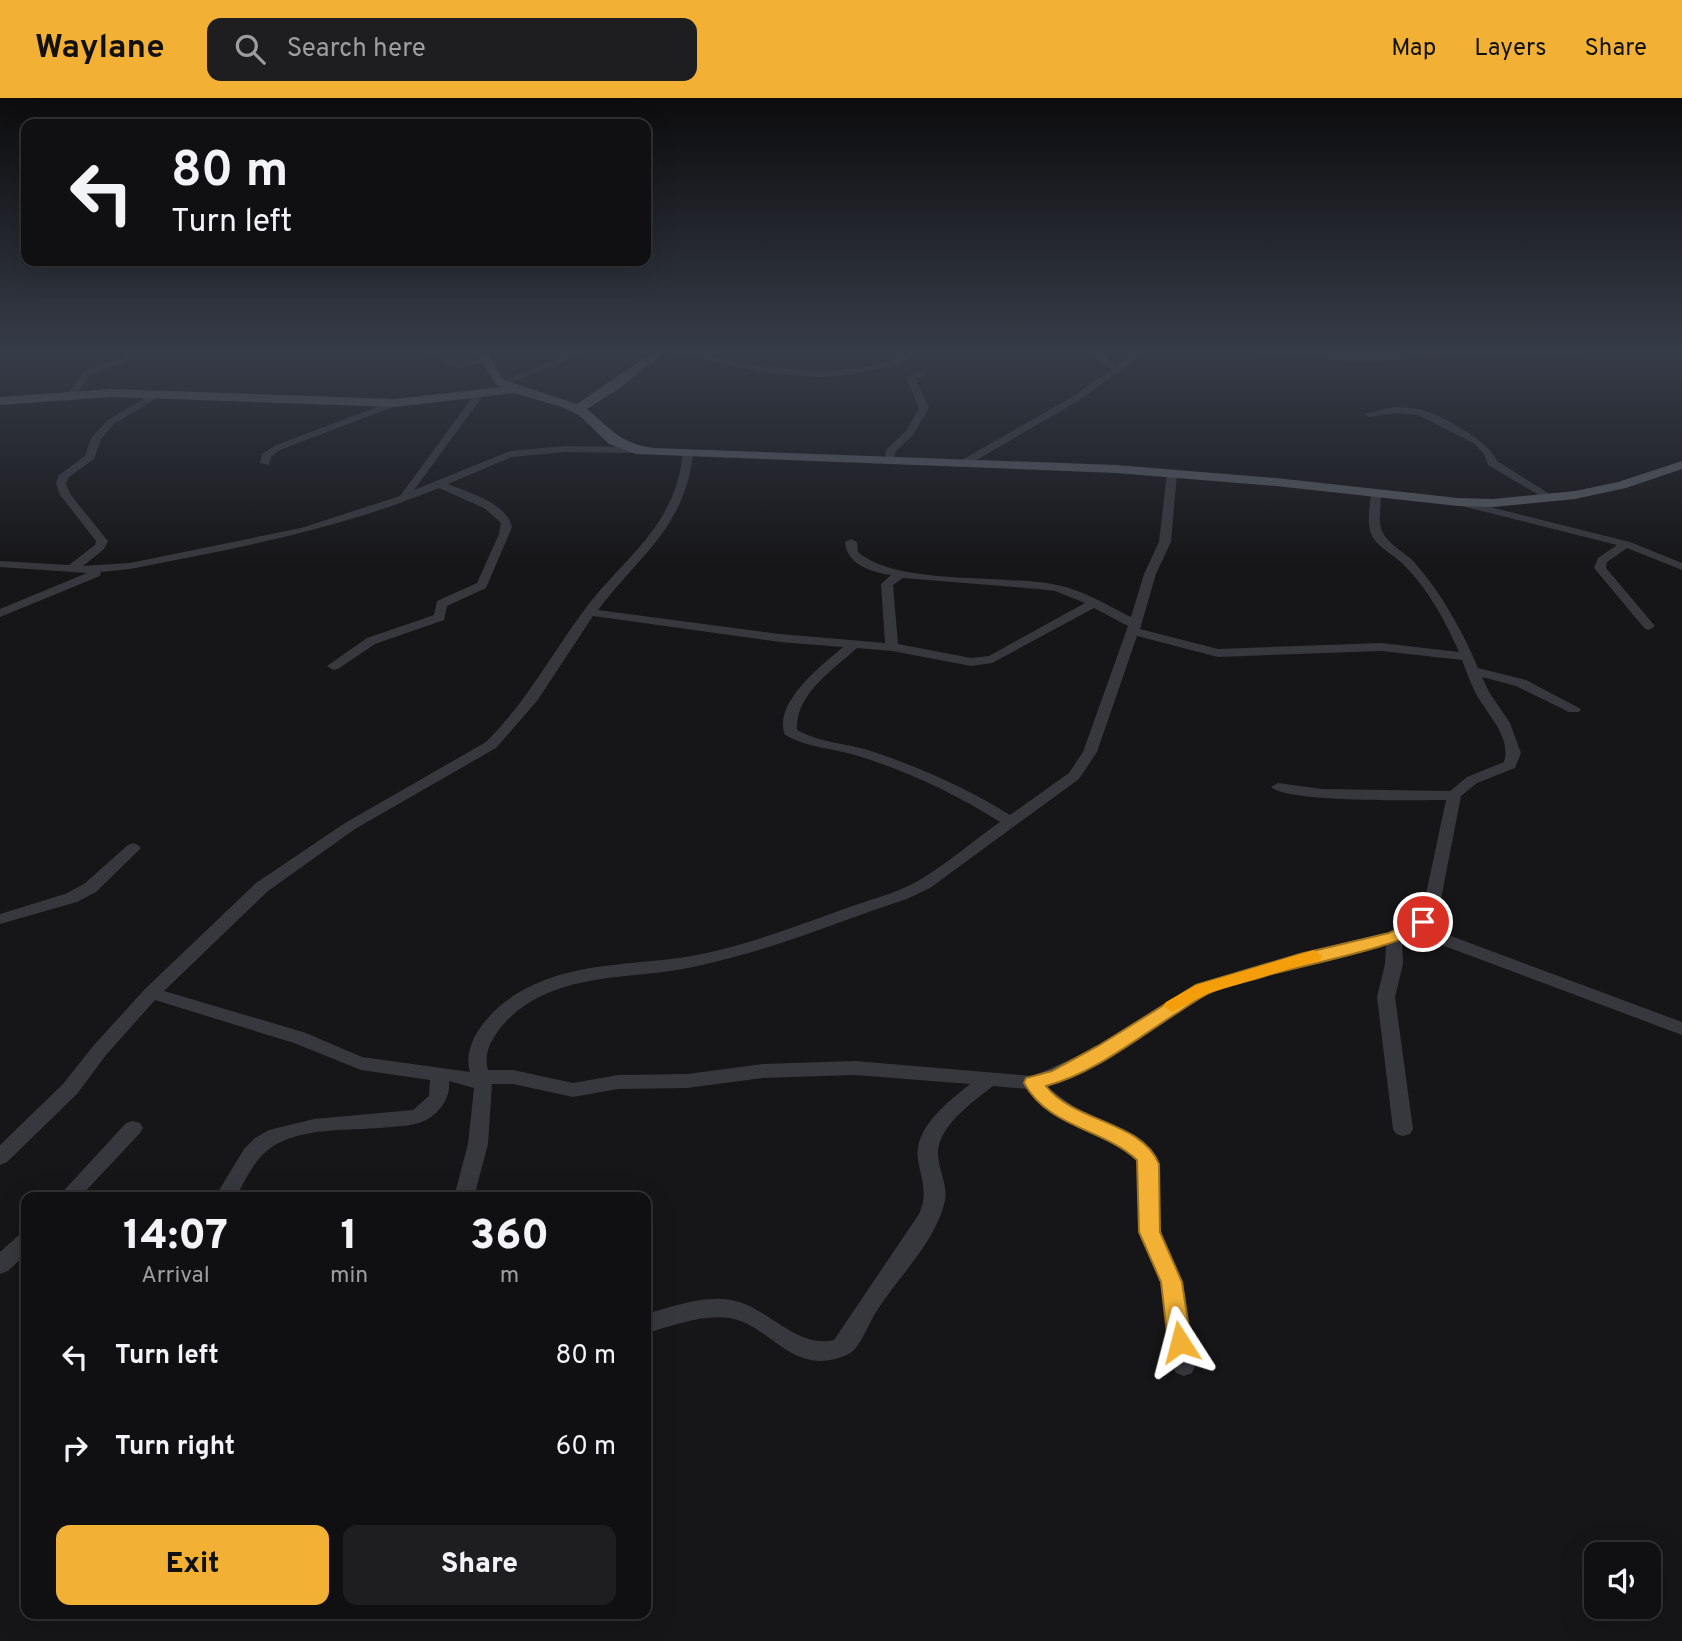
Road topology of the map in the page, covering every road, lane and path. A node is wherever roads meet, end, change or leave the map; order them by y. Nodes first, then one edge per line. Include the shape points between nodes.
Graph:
1 (111, 422) edge
2 (345, 422) edge
3 (462, 422) edge
4 (595, 422) edge
5 (916, 422) edge
6 (1035, 422) edge
7 (1441, 422) edge
8 (636, 450) junction
9 (688, 454) junction
10 (889, 460) junction
11 (265, 463) dead end
12 (964, 463) junction
13 (1682, 465) edge
14 (1172, 473) junction
15 (439, 484) junction
16 (421, 487) junction
17 (1376, 494) junction
18 (1551, 498) junction
19 (1458, 502) junction
20 (851, 542) dead end
21 (1626, 544) junction
22 (0, 564) edge
23 (1682, 567) edge
24 (72, 569) junction
25 (108, 569) junction
26 (902, 573) junction
27 (1092, 604) junction
28 (589, 612) junction
29 (0, 613) edge
30 (1649, 626) dead end
31 (1134, 627) junction
32 (855, 643) junction
33 (892, 647) junction
34 (1472, 664) junction
35 (333, 666) dead end
36 (1574, 709) dead end
37 (1278, 787) dead end
38 (1454, 796) junction
39 (1011, 822) junction
40 (133, 848) dead end
41 (0, 919) edge
42 (1415, 929) junction
43 (1394, 937) junction
44 (151, 993) junction
45 (1682, 1029) edge
46 (480, 1047) junction
47 (442, 1073) junction
48 (482, 1080) junction
49 (988, 1080) junction
50 (1033, 1083) junction
51 (133, 1128) dead end
52 (1403, 1129) dead end
53 (0, 1157) edge
54 (73, 1192) edge
55 (228, 1192) edge
56 (466, 1192) edge
57 (21, 1246) edge
58 (0, 1265) edge
59 (651, 1322) edge
60 (1184, 1367) dead end

1 - 24 street via 96,438 90,457 64,475 61,483 65,495 102,541
2 - 11 street via 276,448
3 - 16 street
4 - 8 main road via 614,441
5 - 10 street via 891,450
6 - 12 street
7 - 18 street via 1478,442 1492,463
8 - 9 main road
8 - 15 street via 510,454
9 - 10 main road
9 - 28 street via 686,478 669,517
10 - 12 main road
12 - 14 main road
13 - 18 main road via 1621,485
14 - 17 main road
14 - 31 street via 1165,542
15 - 16 street
15 - 35 street via 491,507 505,519 507,526 482,585 441,604 440,617 371,642
16 - 25 street via 397,501 303,531
17 - 19 main road
17 - 34 street via 1378,536 1429,588
18 - 19 main road
19 - 21 street
20 - 26 street via 857,558
21 - 23 street
21 - 30 street via 1602,560 1600,568
22 - 24 street
24 - 25 street
25 - 29 street
26 - 27 street via 1045,586
26 - 33 street via 887,584
27 - 31 street
27 - 33 street via 984,662
28 - 32 street via 780,638
28 - 44 street via 530,705 491,745 296,861 233,913
31 - 34 street via 1219,653 1381,647
31 - 39 street via 1090,752 1074,776
32 - 33 street
32 - 39 street via 799,696 790,732 905,770
34 - 36 street
34 - 38 street via 1514,753 1513,760 1501,769 1468,780
37 - 38 street via 1322,793
38 - 42 street via 1429,912
39 - 46 street via 924,884 901,895 753,947 659,968 601,973 536,990 513,1005
40 - 41 street via 90,888
42 - 43 street
42 - 45 street
43 - 50 street via 1203,989 1104,1051 1058,1076
43 - 52 street via 1394,964 1386,998
44 - 47 street via 300,1038 367,1064
44 - 53 street via 70,1089
46 - 47 street via 462,1065
46 - 48 street via 476,1062
47 - 48 street
47 - 55 street via 438,1098 418,1115 296,1130 270,1138 246,1161
48 - 49 street via 513,1077 573,1090 618,1082 687,1081 813,1069 896,1070
48 - 56 street via 478,1152
49 - 50 street
49 - 59 street via 947,1114 932,1136 928,1165 936,1188 927,1219 840,1349 810,1350 728,1309
50 - 60 street via 1058,1108 1131,1142 1145,1155 1149,1164 1149,1232 1172,1282
51 - 54 street
57 - 58 street

